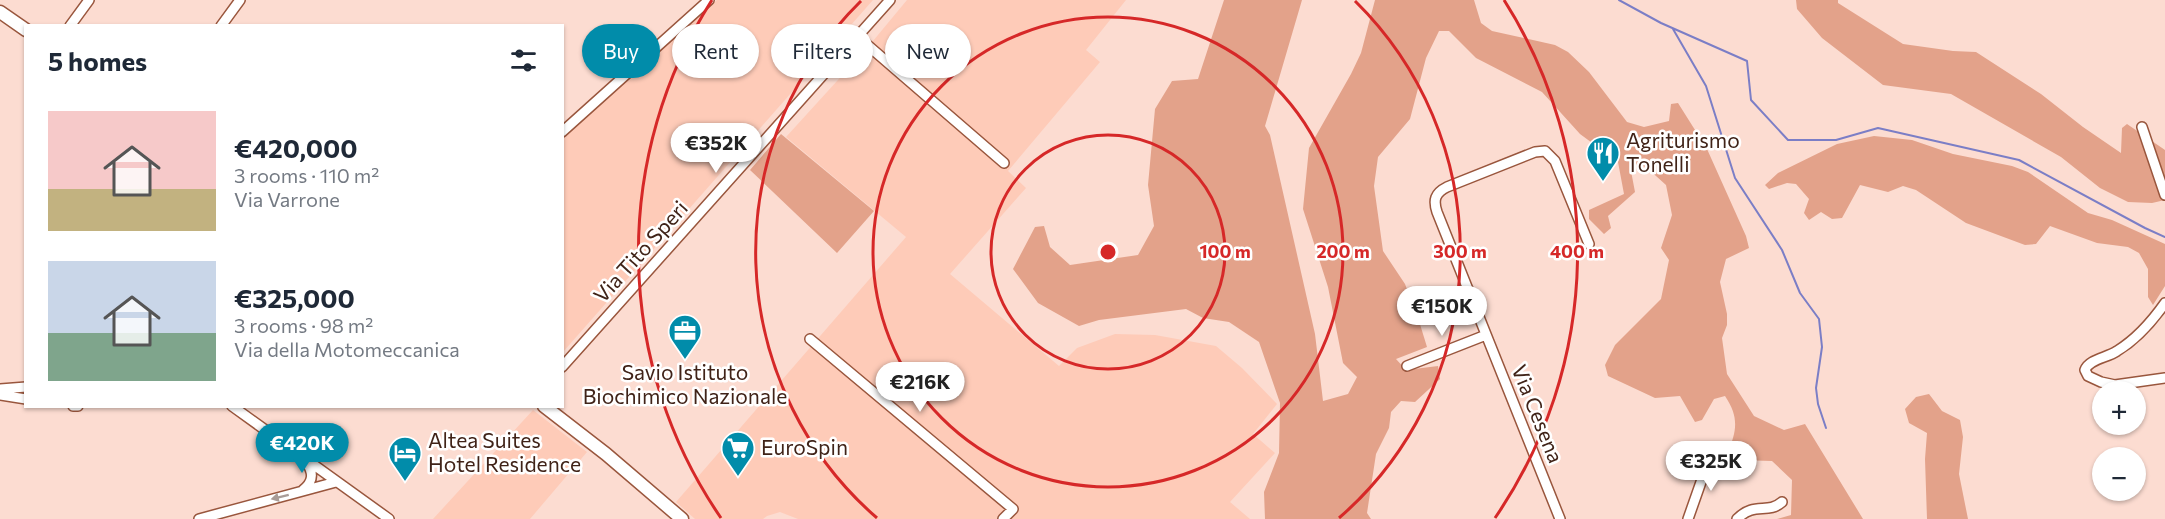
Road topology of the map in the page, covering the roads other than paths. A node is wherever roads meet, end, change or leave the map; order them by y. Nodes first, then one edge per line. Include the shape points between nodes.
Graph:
1 (89, 0) edge
2 (240, 0) edge
3 (709, 0) edge
4 (890, 0) edge
5 (0, 12) edge
6 (71, 24) edge
7 (222, 24) edge
8 (868, 24) edge
9 (24, 29) edge
10 (873, 50) edge
11 (820, 78) edge
12 (2142, 127) dead end
13 (564, 130) edge
14 (1004, 163) dead end
15 (2164, 194) edge
16 (1589, 244) dead end
17 (2165, 303) edge
18 (1486, 334) junction
19 (810, 339) dead end
20 (564, 365) edge
21 (1407, 366) dead end
22 (2165, 378) edge
23 (24, 387) edge
24 (5, 392) edge
25 (24, 398) edge
26 (235, 408) edge
27 (547, 408) edge
28 (1688, 453) dead end
29 (1716, 457) dead end
30 (304, 459) junction
31 (1703, 478) junction
32 (336, 482) junction
33 (303, 491) junction
34 (1782, 502) dead end
35 (199, 519) edge
36 (389, 519) edge
37 (682, 519) edge
38 (1004, 519) edge
39 (1560, 519) edge
40 (1688, 519) edge
41 (1737, 519) edge

1 - 6 street
2 - 7 street
3 - 13 street
4 - 8 street, Via Tito Speri
5 - 9 main road
10 - 14 street
11 - 20 street, Via Tito Speri
12 - 15 street
16 - 18 street, Via Cesena via 1555,161 1547,152 1535,152 1439,192 1435,201 1437,212
17 - 22 street via 2126,345 2090,363 2085,370 2088,376 2111,385
18 - 21 street
18 - 39 street, Via Cesena
19 - 38 street via 1013,509
23 - 24 street
24 - 25 street
26 - 30 street
27 - 37 main road
28 - 31 street
29 - 31 street
30 - 32 street
30 - 33 street via 312,476
31 - 40 street
32 - 33 street
32 - 36 street
33 -> 35 street
34 - 41 street via 1774,508 1750,509

